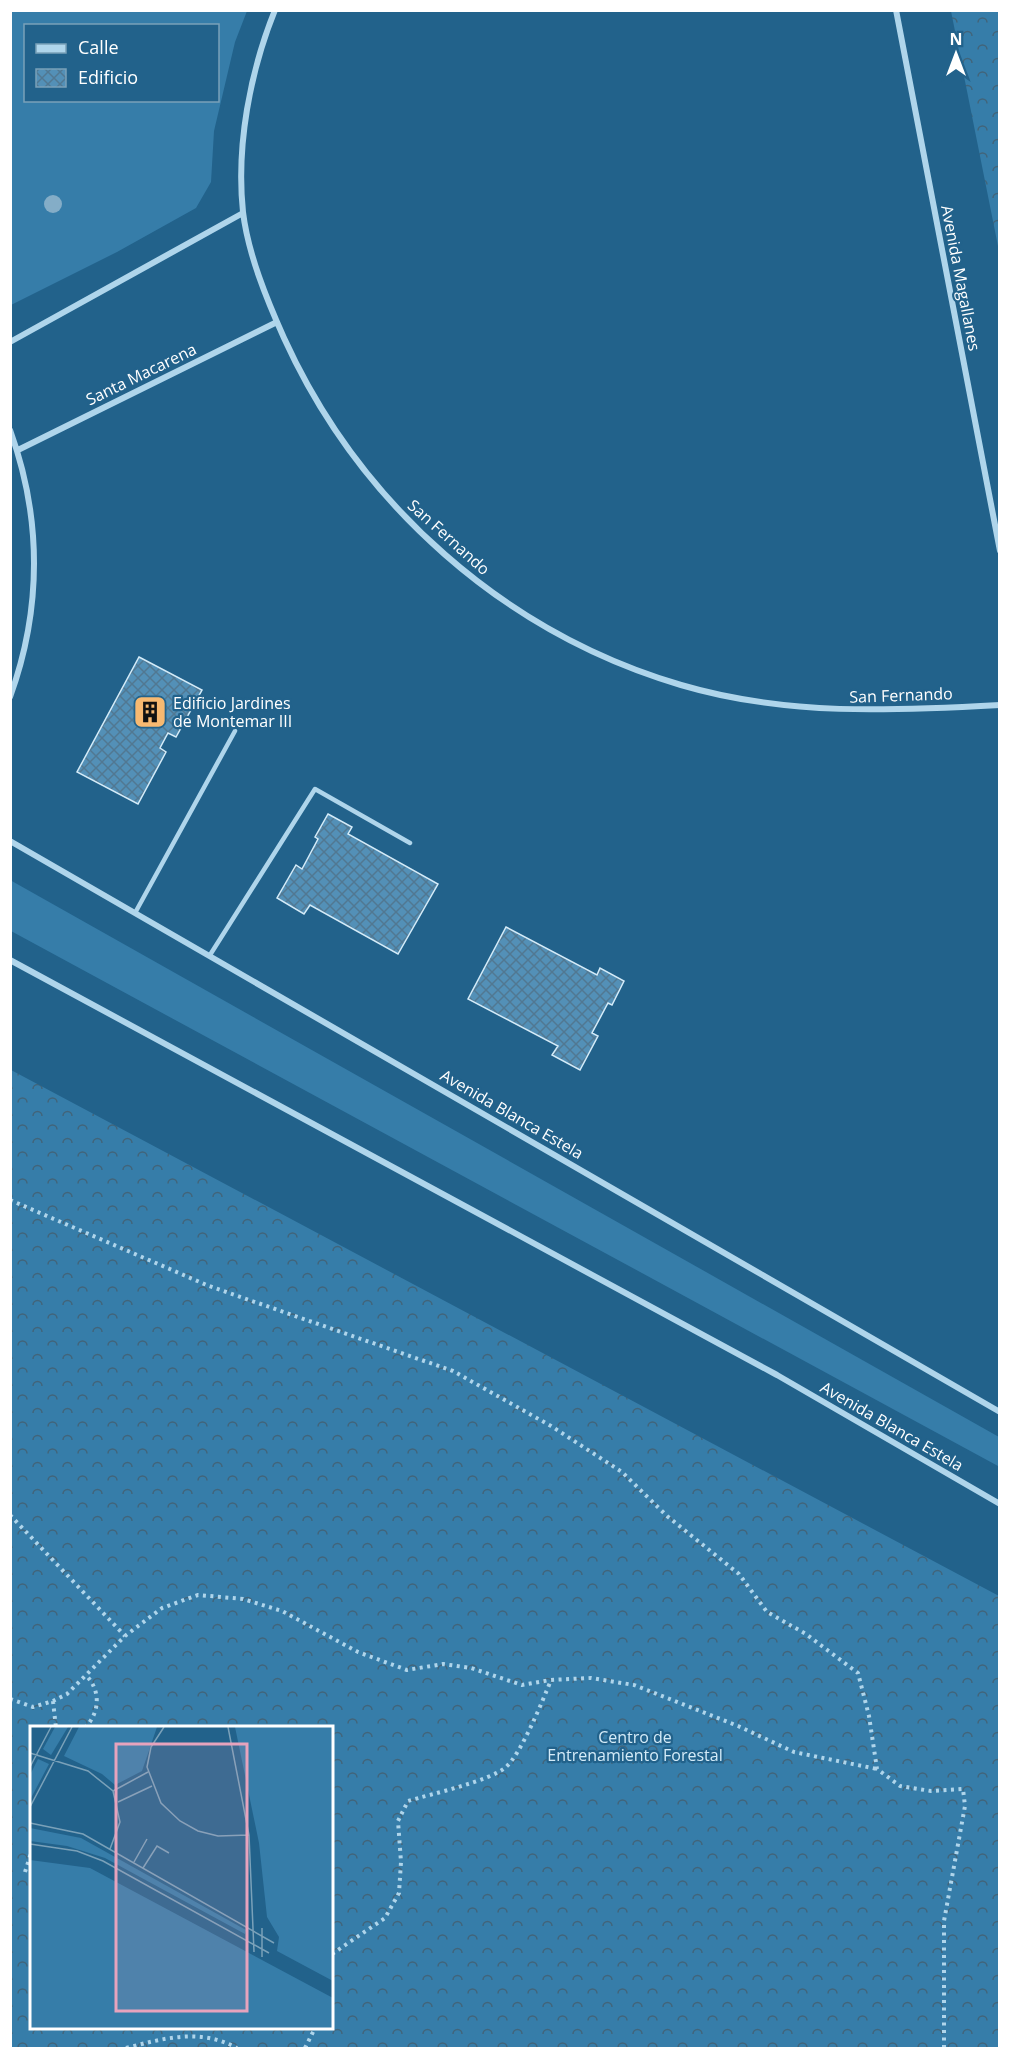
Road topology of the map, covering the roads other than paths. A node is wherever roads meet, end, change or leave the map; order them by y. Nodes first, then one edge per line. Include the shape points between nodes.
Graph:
1 (275, 10) edge
2 (896, 10) edge
3 (243, 213) junction
4 (277, 322) junction
5 (10, 342) edge
6 (10, 430) edge
7 (18, 450) junction
8 (999, 551) edge
9 (10, 697) edge
10 (999, 705) edge
11 (235, 731) dead end
12 (10, 841) edge
13 (410, 843) dead end
14 (135, 913) junction
15 (210, 956) junction
16 (10, 960) edge
17 (999, 1412) edge
18 (999, 1504) edge

1 - 3 street, San Fernando via 250,96 244,145
2 - 8 street, Avenida Magallanes
3 - 4 street, San Fernando
3 - 5 street
4 - 7 street, Santa Macarena
4 - 10 street, San Fernando via 322,411 381,491 415,528 493,594 584,648 682,686 786,706 891,711
6 - 7 street
7 - 9 street via 27,486 35,560 28,636
11 - 14 lane
12 - 14 street, Avenida Blanca Estela
13 - 15 lane via 315,789
14 - 15 street, Avenida Blanca Estela
15 - 17 street, Avenida Blanca Estela
16 - 18 street, Avenida Blanca Estela via 777,1375

